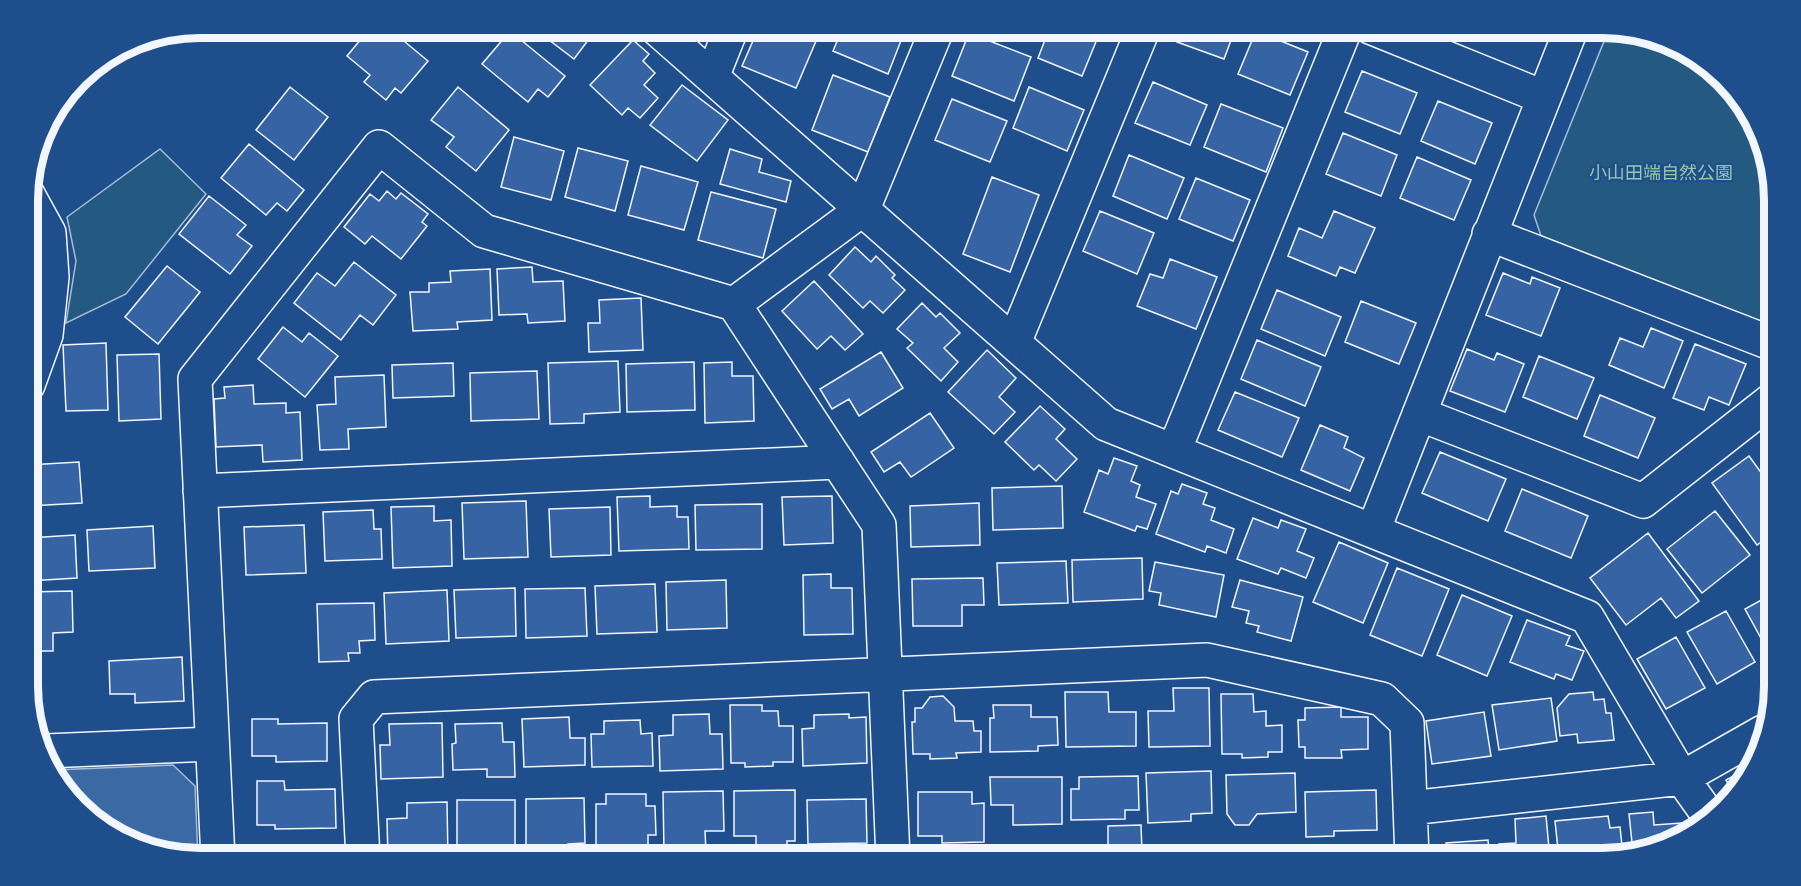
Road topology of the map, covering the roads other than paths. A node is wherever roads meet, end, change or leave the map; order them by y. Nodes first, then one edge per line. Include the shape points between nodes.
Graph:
1 (668, 38) edge
2 (728, 38) edge
3 (933, 38) edge
4 (1139, 38) edge
5 (1342, 38) edge
6 (1397, 38) edge
7 (1567, 38) edge
8 (712, 77) junction
9 (1543, 97) junction
10 (862, 209) junction
11 (38, 213) edge
12 (1490, 234) junction
13 (734, 303) junction
14 (1764, 341) edge
15 (1014, 343) junction
16 (38, 358) edge
17 (1764, 406) edge
18 (1419, 414) junction
19 (1174, 451) junction
20 (838, 462) junction
21 (200, 491) junction
22 (1373, 531) junction
23 (886, 675) junction
24 (1755, 737) edge
25 (212, 744) junction
26 (51, 751) edge
27 (1682, 778) junction
28 (1410, 808) junction
29 (1705, 810) edge
30 (217, 848) edge
31 (362, 848) edge
32 (893, 848) edge
33 (1412, 848) edge

1 - 8 street
2 - 8 street
3 - 10 street
4 - 15 street
5 - 19 street
6 - 9 street
7 - 9 street
8 - 10 street
9 - 12 street
10 - 13 street
10 - 15 street
11 - 16 street via 49,233 52,276 46,335
12 - 14 street
12 - 18 street
13 - 20 street
13 - 21 street via 484,231 379,147 195,379
15 - 19 street via 1106,424
17 - 18 street via 1643,501
18 - 22 street
19 - 22 street
20 - 21 street
20 - 23 street via 879,525
21 - 25 street
22 - 27 street via 1587,616
23 - 28 street via 1208,660 1382,699 1407,723
23 - 31 street via 374,697 356,719
23 - 32 street
24 - 27 street
25 - 26 street
25 - 30 street
27 - 28 street
27 - 29 street
28 - 33 street

